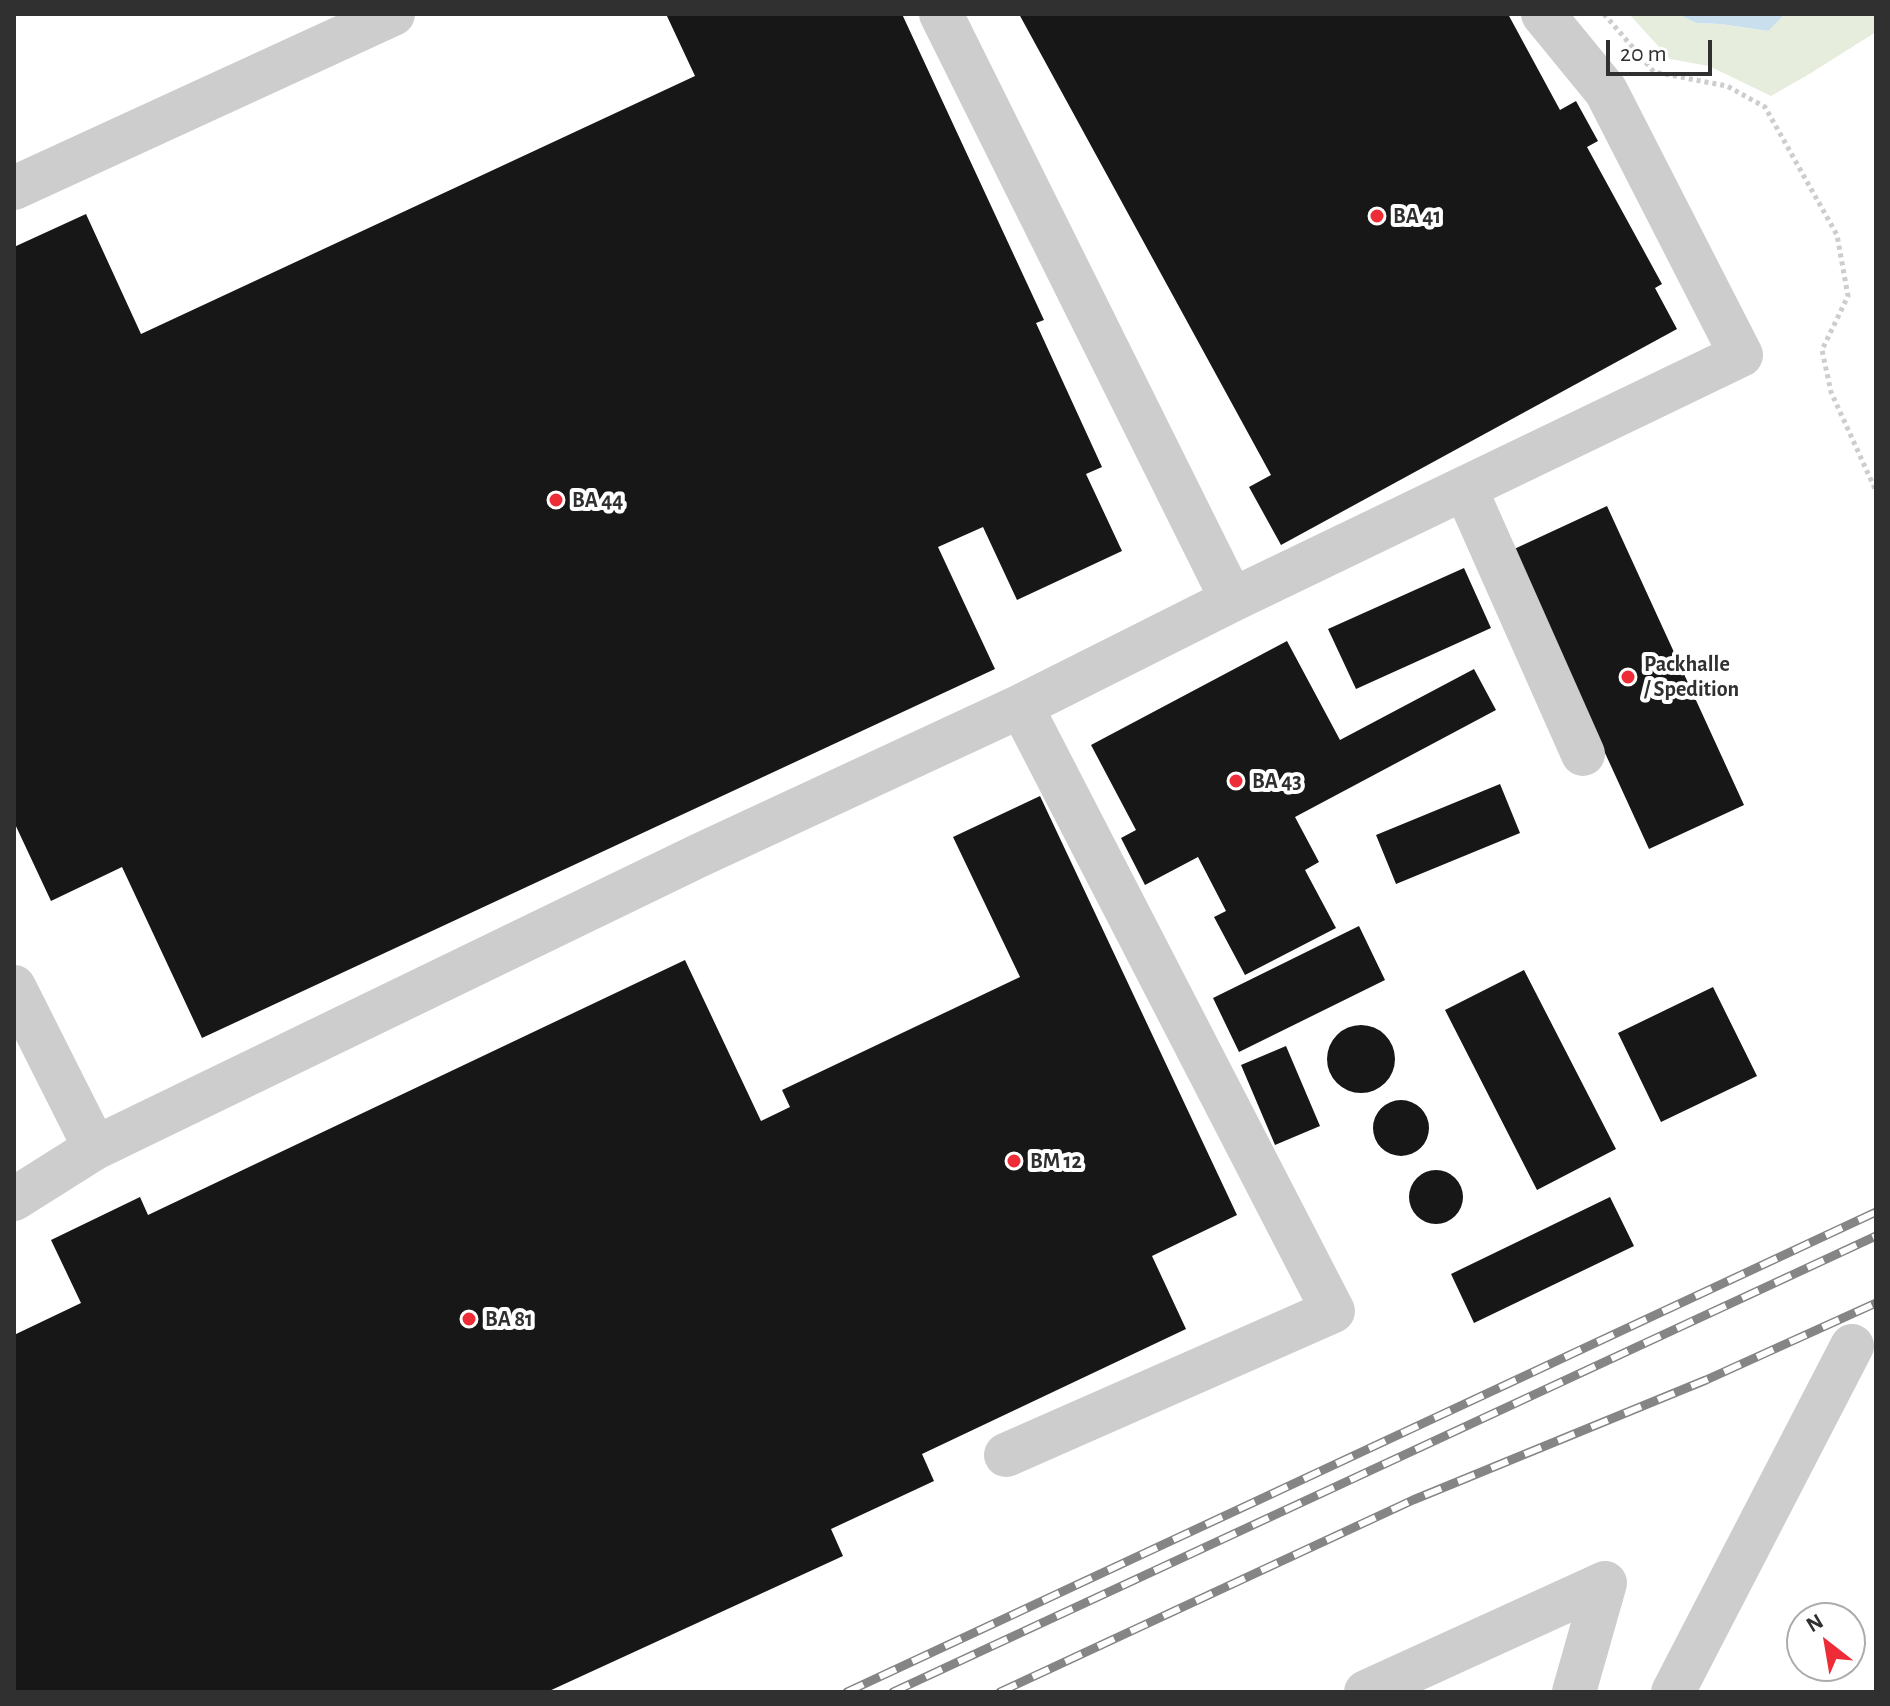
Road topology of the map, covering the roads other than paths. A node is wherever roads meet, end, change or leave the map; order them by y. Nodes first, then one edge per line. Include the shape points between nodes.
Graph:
1 (393, 14) edge
2 (941, 14) edge
3 (1543, 14) edge
4 (14, 188) edge
5 (1465, 488) junction
6 (1232, 600) junction
7 (1021, 706) junction
8 (1583, 754) dead end
9 (14, 987) edge
10 (95, 1148) junction
11 (14, 1199) edge
12 (1852, 1346) dead end
13 (1006, 1455) dead end
14 (1366, 1692) edge
15 (1574, 1692) edge
16 (1673, 1692) edge

1 - 4 lane
2 - 6 lane
3 - 5 lane via 1606,91 1741,355
5 - 6 lane
5 - 8 lane
6 - 7 lane
7 - 10 lane
7 - 13 lane via 1333,1311
9 - 10 lane
10 - 11 lane
12 - 16 lane
14 - 15 lane via 1605,1583

